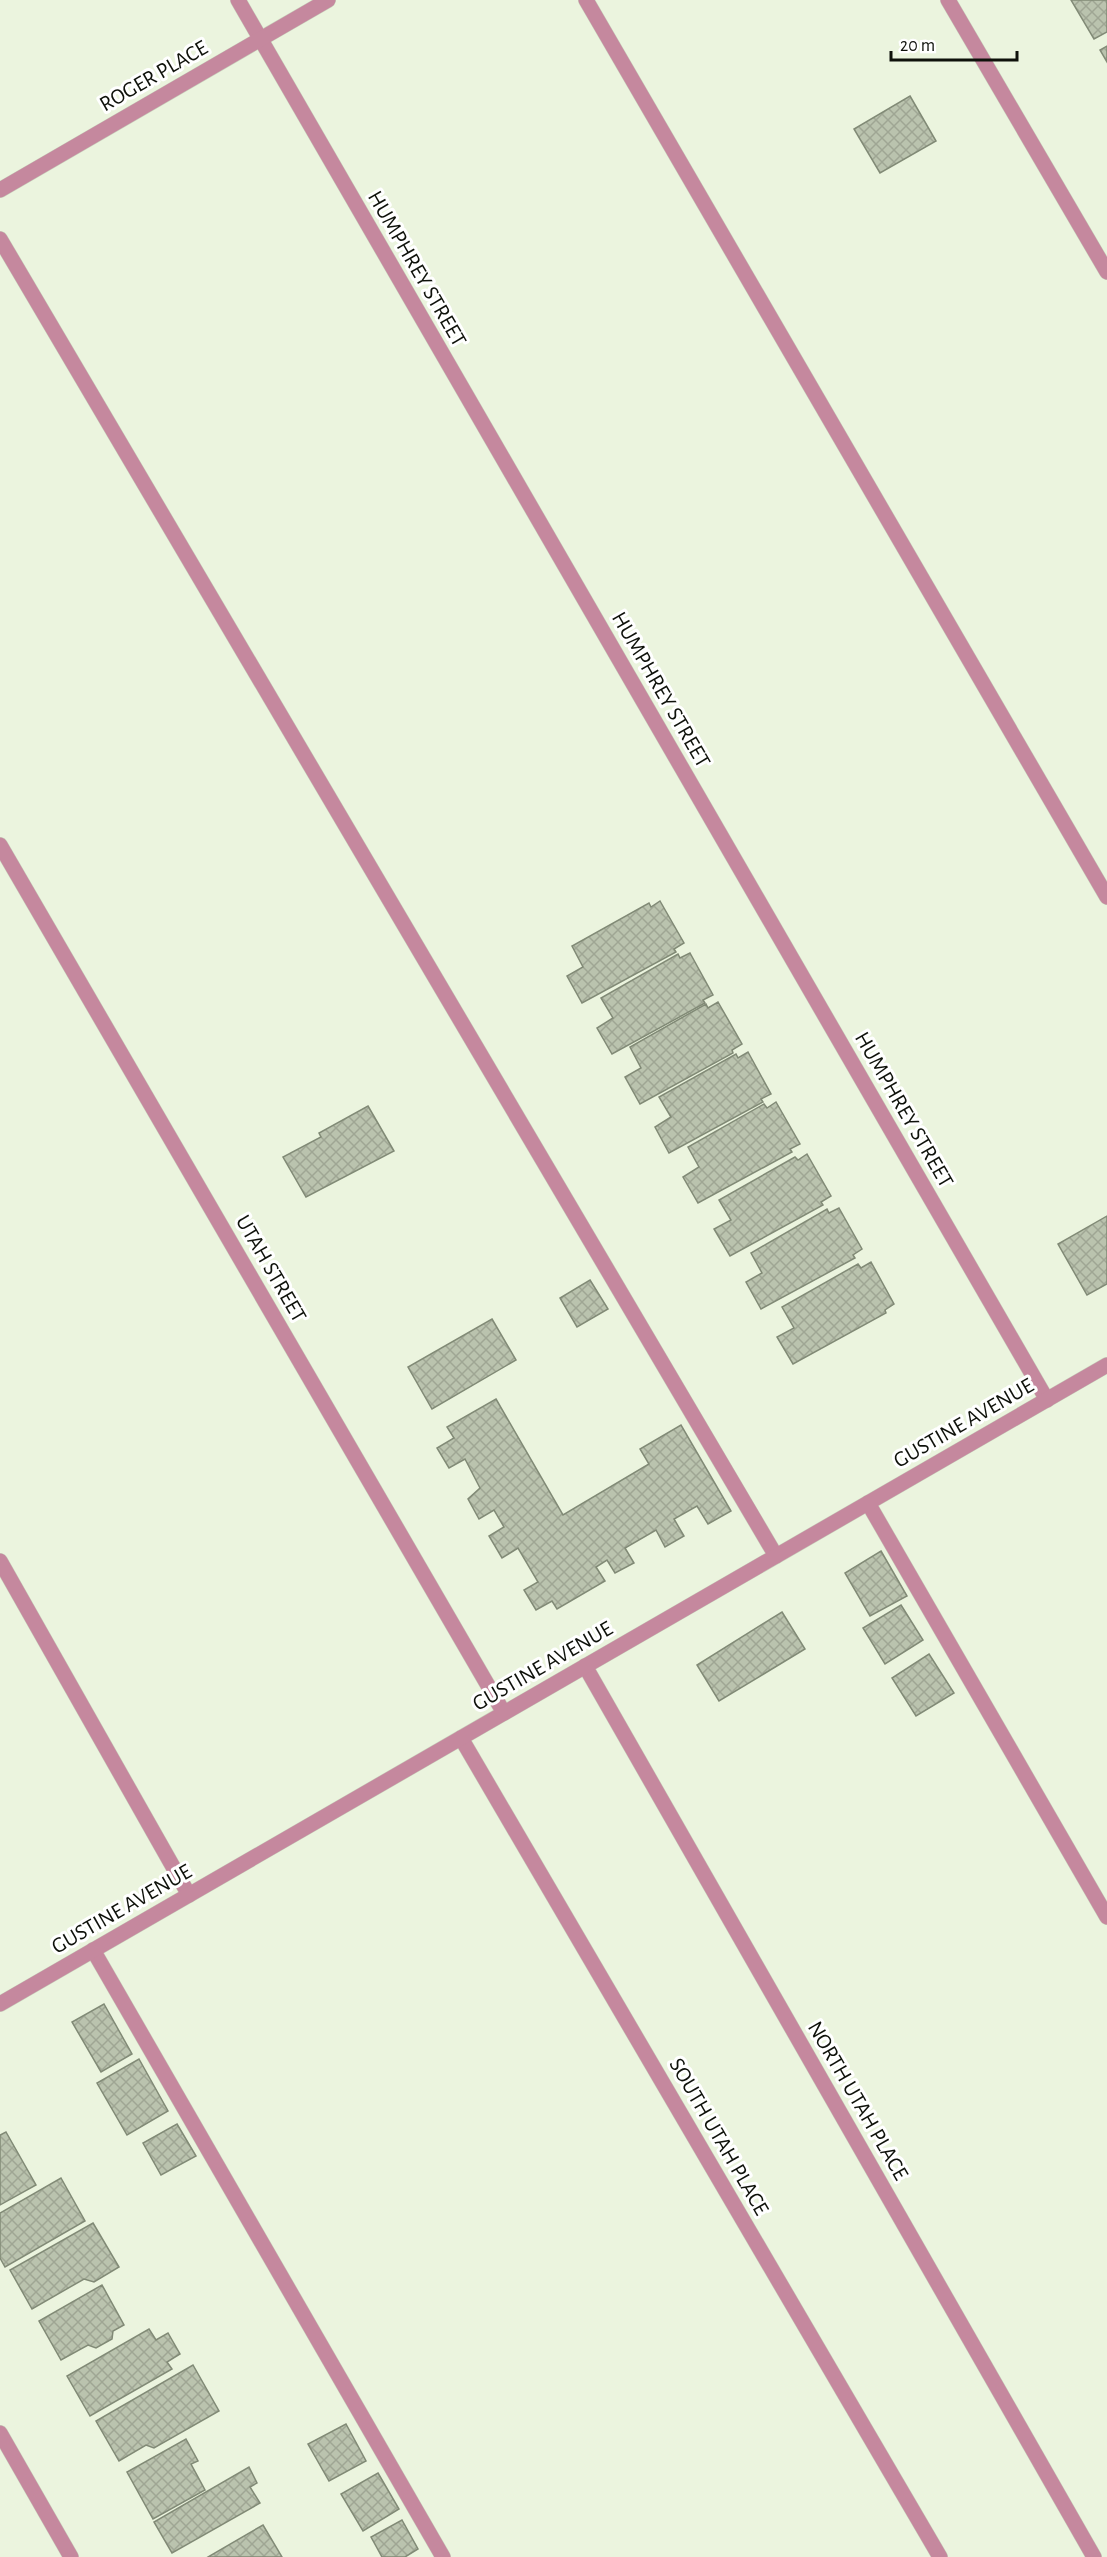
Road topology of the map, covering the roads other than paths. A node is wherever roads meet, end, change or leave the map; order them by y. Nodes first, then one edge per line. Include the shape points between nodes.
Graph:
1 (238, 0) edge
2 (328, 0) edge
3 (586, 0) edge
4 (948, 0) edge
5 (260, 39) junction
6 (0, 190) edge
7 (0, 239) edge
8 (1107, 273) edge
9 (0, 845) edge
10 (1107, 897) edge
11 (1107, 1365) edge
12 (1047, 1400) junction
13 (868, 1503) junction
14 (776, 1556) junction
15 (0, 1561) edge
16 (585, 1666) junction
17 (504, 1713) junction
18 (461, 1738) junction
19 (189, 1895) junction
20 (1107, 1917) edge
21 (93, 1950) junction
22 (0, 2004) edge
23 (0, 2433) edge
24 (71, 2557) edge
25 (442, 2557) edge
26 (940, 2557) edge
27 (1094, 2557) edge

1 - 5 street, HUMPHREY STREET
2 - 5 street, ROGER PLACE
3 - 10 street
4 - 8 street
5 - 6 street, ROGER PLACE
5 - 12 street, HUMPHREY STREET
7 - 14 street
9 - 17 street, UTAH STREET
11 - 12 street, GUSTINE AVENUE
12 - 13 street, GUSTINE AVENUE
13 - 14 street, GUSTINE AVENUE
13 - 20 street
14 - 16 street, GUSTINE AVENUE
15 - 19 street
16 - 17 street, GUSTINE AVENUE
16 - 27 street, NORTH UTAH PLACE
17 - 18 street, GUSTINE AVENUE
18 - 19 street, GUSTINE AVENUE
18 - 26 street, SOUTH UTAH PLACE
19 - 21 street, GUSTINE AVENUE
21 - 22 street, GUSTINE AVENUE
21 - 25 street
23 - 24 street

